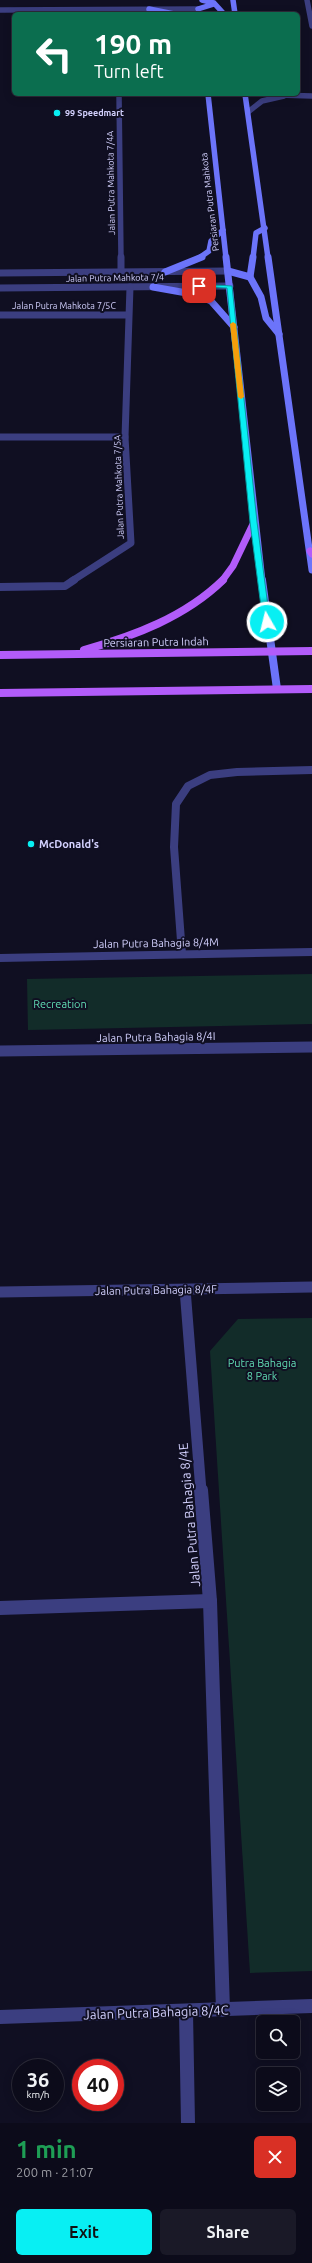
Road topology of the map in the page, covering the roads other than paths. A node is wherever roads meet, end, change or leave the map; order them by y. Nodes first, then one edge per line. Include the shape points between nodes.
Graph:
1 (197, 0) edge
2 (202, 0) edge
3 (233, 0) edge
4 (307, 0) edge
5 (215, 2) edge
6 (149, 9) junction
7 (0, 10) edge
8 (198, 11) edge
9 (117, 12) edge
10 (164, 12) edge
11 (222, 12) edge
12 (235, 12) edge
13 (312, 26) edge
14 (119, 96) edge
15 (208, 96) edge
16 (245, 96) edge
17 (284, 96) joint
18 (312, 96) edge
19 (248, 112) junction
20 (265, 228) junction
21 (223, 230) junction
22 (122, 272) junction
23 (165, 272) junction
24 (228, 272) junction
25 (0, 273) edge
26 (250, 277) junction
27 (153, 286) junction
28 (230, 286) junction
29 (130, 287) junction
30 (0, 288) edge
31 (0, 315) edge
32 (128, 315) junction
33 (234, 327) junction
34 (280, 335) junction
35 (0, 437) edge
36 (125, 437) junction
37 (254, 522) junction
38 (311, 552) edge
39 (312, 570) edge
40 (0, 587) edge
41 (271, 651) junction
42 (312, 651) edge
43 (65, 654) junction
44 (0, 656) edge
45 (277, 689) junction
46 (312, 689) edge
47 (0, 693) edge
48 (312, 770) edge
49 (312, 952) edge
50 (182, 954) junction
51 (0, 958) edge
52 (312, 1047) edge
53 (0, 1051) edge
54 (312, 1287) edge
55 (185, 1289) junction
56 (0, 1292) edge
57 (210, 1601) junction
58 (0, 1608) edge
59 (312, 2006) edge
60 (223, 2010) junction
61 (186, 2012) junction
62 (0, 2017) edge
63 (188, 2123) edge

1 - 8 street
2 - 5 street
3 - 12 street
4 - 13 street
5 - 8 street
5 - 11 street
6 - 8 street
6 - 9 street
6 - 10 street
7 - 9 street
14 - 22 street, Jalan Putra Mahkota 7/4A
15 - 21 street, Persiaran Putra Mahkota
16 - 19 street
17 - 18 street
17 - 19 street via 262,101
19 - 20 street
20 - 26 street via 256,233
20 - 34 street
21 - 23 street via 211,241 209,251 203,256
21 - 24 street, Persiaran Putra Mahkota
22 - 23 street, Jalan Putra Mahkota 7/4
22 - 25 street, Jalan Putra Mahkota 7/4
23 - 24 street, Jalan Putra Mahkota 7/4
24 - 26 street
24 - 28 street, Persiaran Putra Mahkota
26 - 28 street
26 - 34 street via 261,297 266,318
27 - 28 street, Jalan Putra Mahkota 7/4
27 - 29 street, Jalan Putra Mahkota 7/4
27 - 33 street via 211,300
28 - 33 street, Persiaran Putra Mahkota
29 - 30 street, Jalan Putra Mahkota 7/4
29 - 32 street, Jalan Putra Mahkota 7/5A
31 - 32 street, Jalan Putra Mahkota 7/5C
32 - 36 street, Jalan Putra Mahkota 7/5A
33 - 37 street, Persiaran Putra Mahkota
34 - 38 street
35 - 36 street
36 - 40 street, Jalan Putra Mahkota 7/5A via 130,543 65,586
37 - 41 street, Persiaran Putra Mahkota
37 - 43 main road via 224,578 199,600 158,624 112,643
38 - 39 street
41 - 42 main road, Persiaran Putra Indah
41 - 43 main road, Persiaran Putra Indah
41 - 45 street, Persiaran Putra Mahkota
43 - 44 main road, Persiaran Putra Indah
45 - 46 main road
45 - 47 main road
48 - 50 street via 210,775 188,786 176,804 174,847
49 - 50 street, Jalan Putra Bahagia 8/4M
50 - 51 street, Jalan Putra Bahagia 8/4M
52 - 53 street, Jalan Putra Bahagia 8/4I
54 - 55 street, Jalan Putra Bahagia 8/4F
55 - 56 street, Jalan Putra Bahagia 8/4F
55 - 57 street, Jalan Putra Bahagia 8/4E
57 - 58 street, Jalan Putra Bahagia 8/4E
57 - 60 street
59 - 60 street, Jalan Putra Bahagia 8/4C
60 - 61 street, Jalan Putra Bahagia 8/4C
61 - 62 street, Jalan Putra Bahagia 8/4C
61 - 63 street

